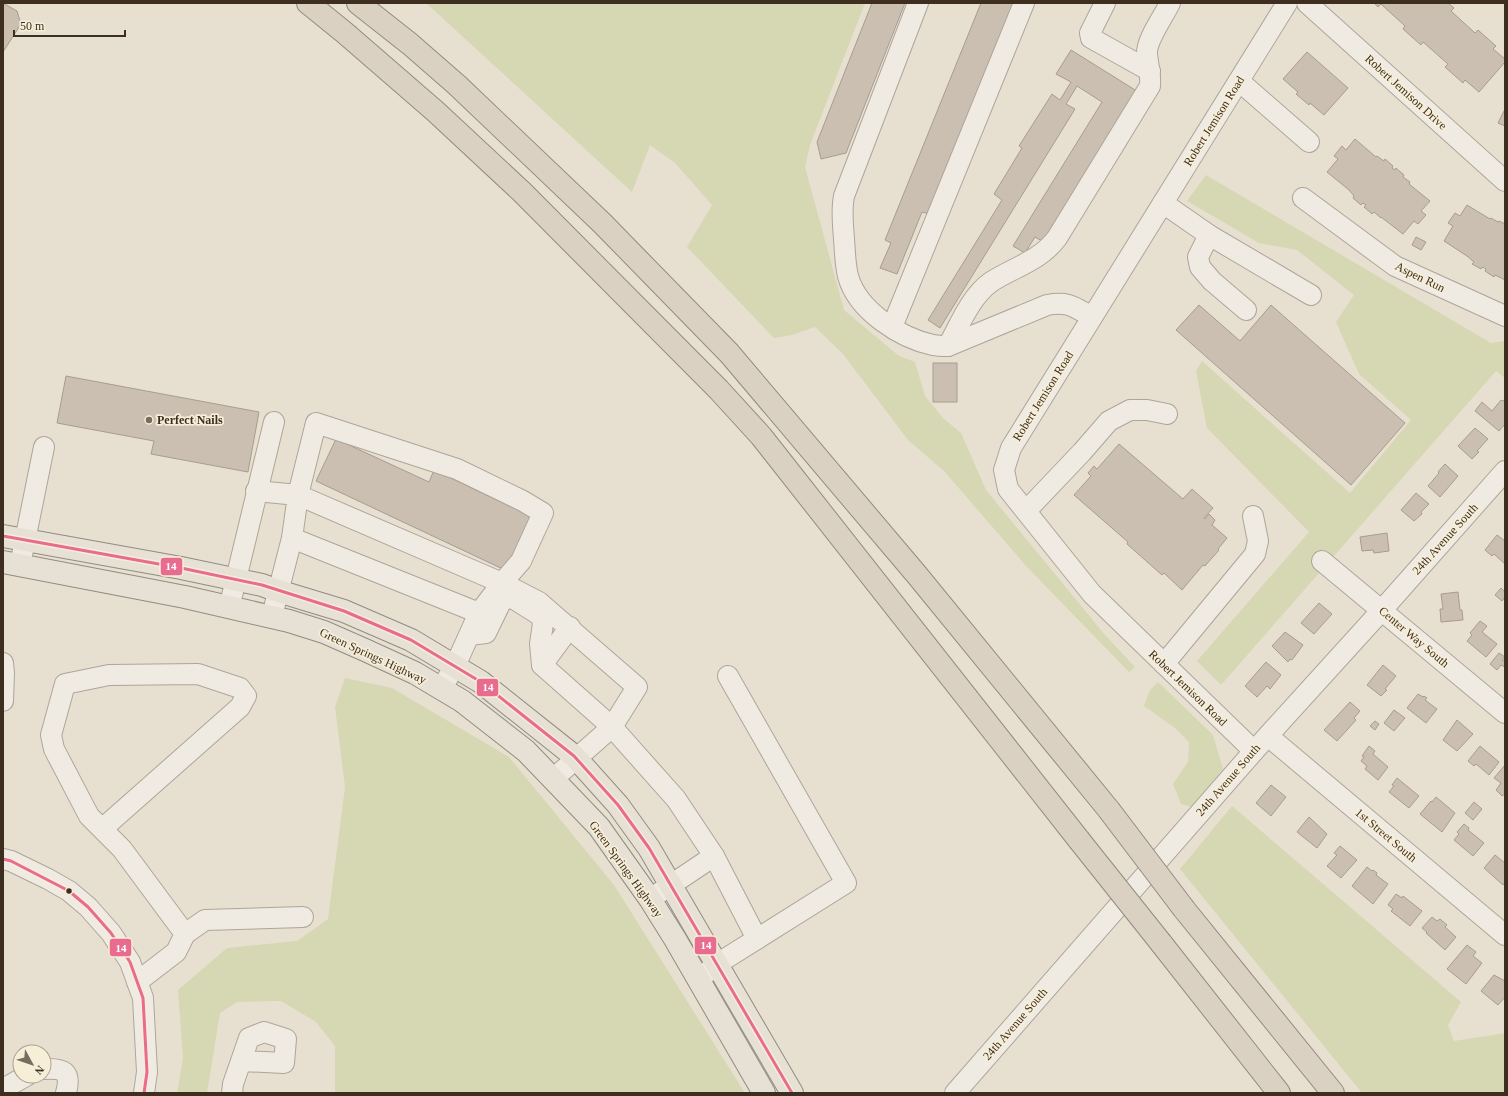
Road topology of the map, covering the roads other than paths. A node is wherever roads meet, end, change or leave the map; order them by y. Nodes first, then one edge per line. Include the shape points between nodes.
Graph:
1 (308, 3) edge
2 (358, 3) edge
3 (918, 3) edge
4 (1024, 3) edge
5 (1105, 3) edge
6 (1170, 3) edge
7 (1287, 3) edge
8 (1307, 3) edge
9 (1150, 70) junction
10 (1239, 81) junction
11 (1309, 142) dead end
12 (1505, 181) edge
13 (1303, 198) dead end
14 (1163, 202) junction
15 (1209, 235) junction
16 (1311, 295) dead end
17 (1246, 310) dead end
18 (1505, 316) edge
19 (1092, 317) junction
20 (892, 327) junction
21 (948, 346) junction
22 (1167, 414) dead end
23 (274, 422) dead end
24 (44, 447) dead end
25 (1501, 484) edge
26 (256, 491) junction
27 (298, 495) junction
28 (1026, 511) junction
29 (1253, 516) dead end
30 (3, 536) edge
31 (292, 538) junction
32 (25, 540) junction
33 (1322, 561) dead end
34 (11, 564) edge
35 (237, 579) junction
36 (502, 583) junction
37 (278, 591) junction
38 (229, 608) junction
39 (1382, 610) junction
40 (478, 613) junction
41 (272, 616) junction
42 (570, 627) junction
43 (469, 635) junction
44 (3, 663) edge
45 (1164, 664) junction
46 (542, 665) junction
47 (455, 666) junction
48 (728, 676) dead end
49 (441, 689) junction
50 (3, 701) edge
51 (1505, 713) edge
52 (612, 728) junction
53 (1268, 736) junction
54 (1254, 751) junction
55 (577, 759) junction
56 (554, 779) junction
57 (102, 829) junction
58 (714, 856) junction
59 (3, 859) edge
60 (671, 886) junction
61 (650, 899) junction
62 (303, 917) dead end
63 (185, 934) junction
64 (1505, 935) edge
65 (758, 939) junction
66 (717, 964) junction
67 (698, 979) junction
68 (137, 982) junction
69 (241, 1061) dead end
70 (52, 1068) edge
71 (12, 1084) edge
72 (3, 1089) edge
73 (66, 1093) edge
74 (144, 1093) edge
75 (232, 1093) edge
76 (764, 1093) edge
77 (792, 1093) edge
78 (955, 1093) edge
79 (1279, 1093) edge
80 (1333, 1093) edge

1 - 79 highway, bridge via 435,111 522,192 719,390 761,436
2 - 80 highway, bridge via 457,85 602,223 729,353 912,569 1109,810 1184,909
3 - 20 street via 841,208 848,276 856,293 871,312
4 - 20 street
5 - 9 street via 1090,32 1091,38
6 - 9 street via 1149,44 1147,54
7 - 10 street, Robert Jemison Road
8 - 12 street, Robert Jemison Drive
9 - 21 street via 1150,86 1050,247 991,282 977,294
10 - 11 street
10 - 14 street, Robert Jemison Road
13 - 18 street, Aspen Run via 1395,266
14 - 15 street
14 - 19 street, Robert Jemison Road
15 - 16 street
15 - 17 street via 1198,257 1200,267 1212,281
19 - 21 street via 1069,304 1059,302
19 - 28 street, Robert Jemison Road via 1011,448 1004,470 1008,488
20 - 21 street via 909,337 934,345
22 - 28 street via 1130,410 1109,421
23 - 26 street
24 - 32 street
25 - 39 street, 24th Avenue South
26 - 27 street
26 - 35 street
27 - 31 street
27 - 36 street
27 - 36 street via 316,423 457,469 543,513 521,561
28 - 45 street, Robert Jemison Road via 1092,594
29 - 45 street via 1258,542 1255,554
30 - 32 main road, Green Springs Highway
31 - 37 street
31 - 40 street
32 - 34 street
32 - 35 main road, Green Springs Highway
33 - 39 street, Center Way South
34 - 38 main road, Green Springs Highway via 185,597
35 - 37 main road, Green Springs Highway
35 - 38 street
36 - 40 street
36 - 42 street via 539,602
37 - 41 street
37 - 47 main road, Green Springs Highway via 344,611 411,640
38 - 41 main road, Green Springs Highway
39 - 51 street, Center Way South
39 - 53 street, 24th Avenue South
40 - 43 street
41 - 49 main road, Green Springs Highway via 324,632 352,644 415,673
42 - 46 street
42 - 52 street via 637,687
43 - 46 street via 486,633 501,602 506,598 514,599 541,616
43 - 47 street
44 - 50 street
45 - 54 street, Robert Jemison Road
46 - 52 street
47 - 49 street
47 - 55 main road, Green Springs Highway via 481,682
48 - 65 street via 846,884
49 - 56 main road, Green Springs Highway via 462,701 504,733
52 - 55 street
52 - 58 street via 676,799
53 - 54 street, 24th Avenue South
53 - 64 street, 1st Street South
54 - 78 street, 24th Avenue South
55 - 56 street
55 - 60 main road, Green Springs Highway via 618,805 649,848
56 - 61 main road, Green Springs Highway via 599,827
57 - 57 street via 89,816 54,749 51,735 65,684 108,675 198,674 240,688 246,696 240,707
57 - 63 street via 122,849
58 - 60 street
58 - 65 street
59 - 68 street via 48,878 88,906 111,933 130,962
60 - 61 street
60 - 66 main road, Green Springs Highway
61 - 67 main road, Green Springs Highway
62 - 63 street via 206,920
63 - 68 street via 176,952
65 - 66 street
66 - 67 street
66 - 77 main road, Green Springs Highway
67 - 76 main road, Green Springs Highway
68 - 74 street via 143,998 147,1065
69 - 75 street
70 - 73 street via 59,1068 68,1078
71 - 72 street

